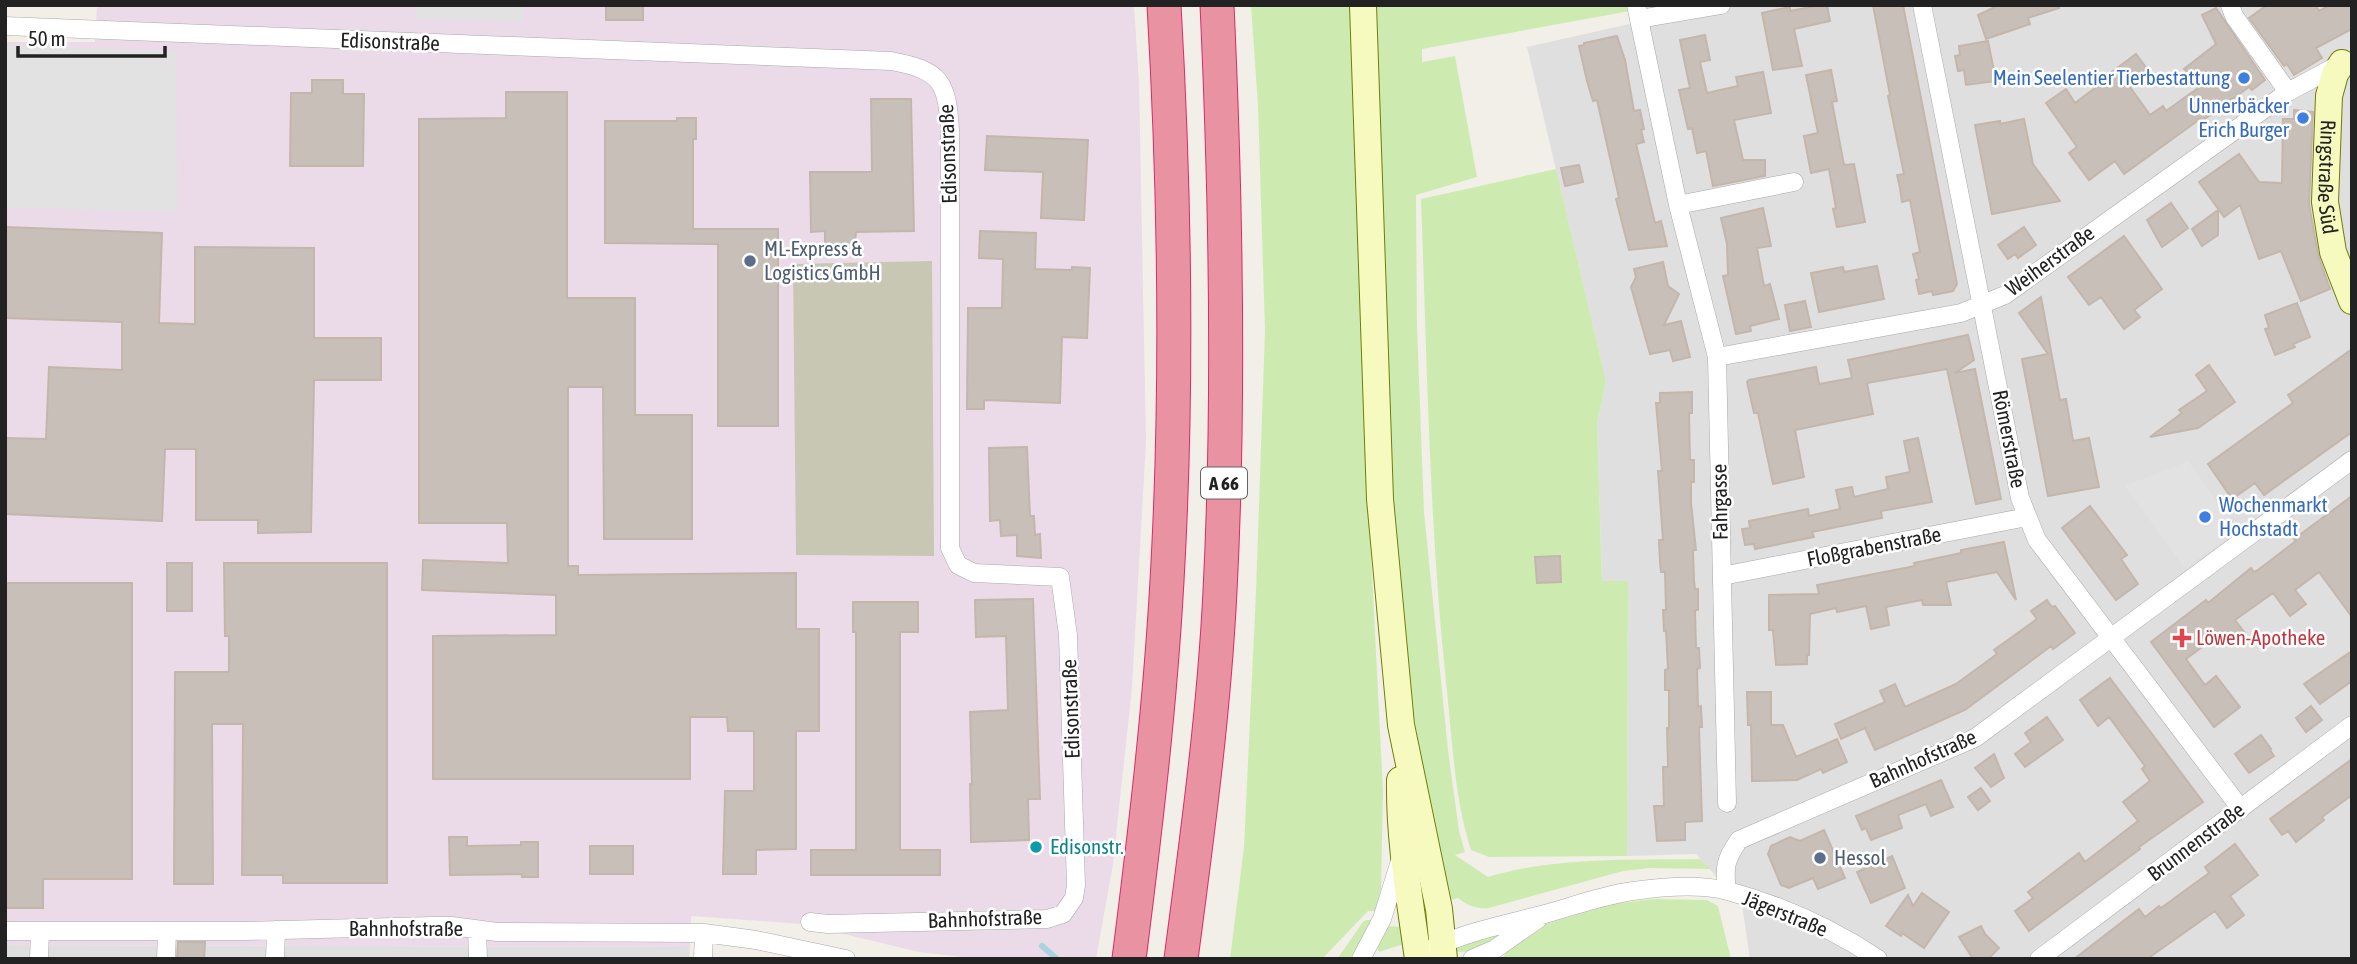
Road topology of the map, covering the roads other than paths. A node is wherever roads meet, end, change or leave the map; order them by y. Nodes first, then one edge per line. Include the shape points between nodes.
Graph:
1 (1164, 5) edge
2 (1217, 5) edge
3 (1363, 5) edge
4 (1721, 5) edge
5 (1922, 5) edge
6 (2230, 5) edge
7 (1638, 12) edge
8 (5, 26) edge
9 (2347, 60) edge
10 (2288, 92) junction
11 (1794, 182) dead end
12 (1678, 205) junction
13 (2352, 301) edge
14 (1982, 305) junction
15 (1717, 357) junction
16 (2352, 460) edge
17 (2026, 517) junction
18 (1722, 576) junction
19 (2113, 636) junction
20 (1401, 725) junction
21 (2352, 725) edge
22 (1727, 803) dead end
23 (2241, 809) junction
24 (1404, 851) junction
25 (1727, 891) junction
26 (1070, 904) joint
27 (1547, 913) junction
28 (810, 922) dead end
29 (276, 930) junction
30 (477, 930) junction
31 (5, 931) edge
32 (40, 931) junction
33 (167, 931) junction
34 (704, 933) junction
35 (1443, 951) edge
36 (1493, 954) edge
37 (1414, 957) edge
38 (39, 959) edge
39 (166, 959) edge
40 (275, 959) edge
41 (478, 959) edge
42 (703, 959) edge
43 (846, 959) edge
44 (1129, 959) edge
45 (1181, 959) edge
46 (1361, 959) edge
47 (1472, 959) edge
48 (1878, 959) edge
49 (2039, 959) edge

1 - 44 highway, A 66 via 1173,267 1172,470 1160,683
2 - 45 highway, A 66 via 1225,240 1222,554 1204,782
3 - 20 main road via 1380,499
4 - 7 street
5 - 14 street, Römerstraße
6 - 10 street
7 - 12 street, Fahrgasse
8 - 26 street, Edisonstraße via 891,61 932,74 944,90 950,130 950,548 958,565 974,573 1060,577 1068,635 1076,885
9 - 10 street, Weiherstraße
9 - 13 main road, Ringstraße Süd via 2335,74 2329,96 2325,202 2333,252
10 - 14 street, Weiherstraße via 2005,295
11 - 12 street
12 - 15 street, Fahrgasse
14 - 15 street, Weiherstraße via 1961,313
14 - 17 street, Römerstraße
15 - 18 street, Fahrgasse
16 - 19 street, Bahnhofstraße
17 - 18 street, Floßgrabenstraße
17 - 19 street, Römerstraße via 2037,540
18 - 22 street, Fahrgasse
19 - 23 street, Römerstraße
19 - 25 street, Bahnhofstraße via 1975,738 1738,840 1724,871
20 - 24 main road via 1399,805
20 - 35 main road via 1439,909
21 - 23 street, Brunnenstraße
23 - 49 street, Brunnenstraße
24 - 37 main road
24 - 46 street via 1382,919
25 - 27 street via 1631,891
25 - 48 street, Jägerstraße via 1801,917
26 - 28 street, Bahnhofstraße via 1063,914 1046,919
27 - 35 street via 1476,930
27 - 36 street
29 - 30 street, Bahnhofstraße via 452,926
29 - 33 street, Bahnhofstraße
29 - 40 street
30 - 34 street, Bahnhofstraße
30 - 41 street
31 - 32 street, Bahnhofstraße
32 - 33 street, Bahnhofstraße
32 - 38 street
33 - 39 street
34 - 42 street
34 - 43 street, Bahnhofstraße
35 - 37 street
36 - 47 street

